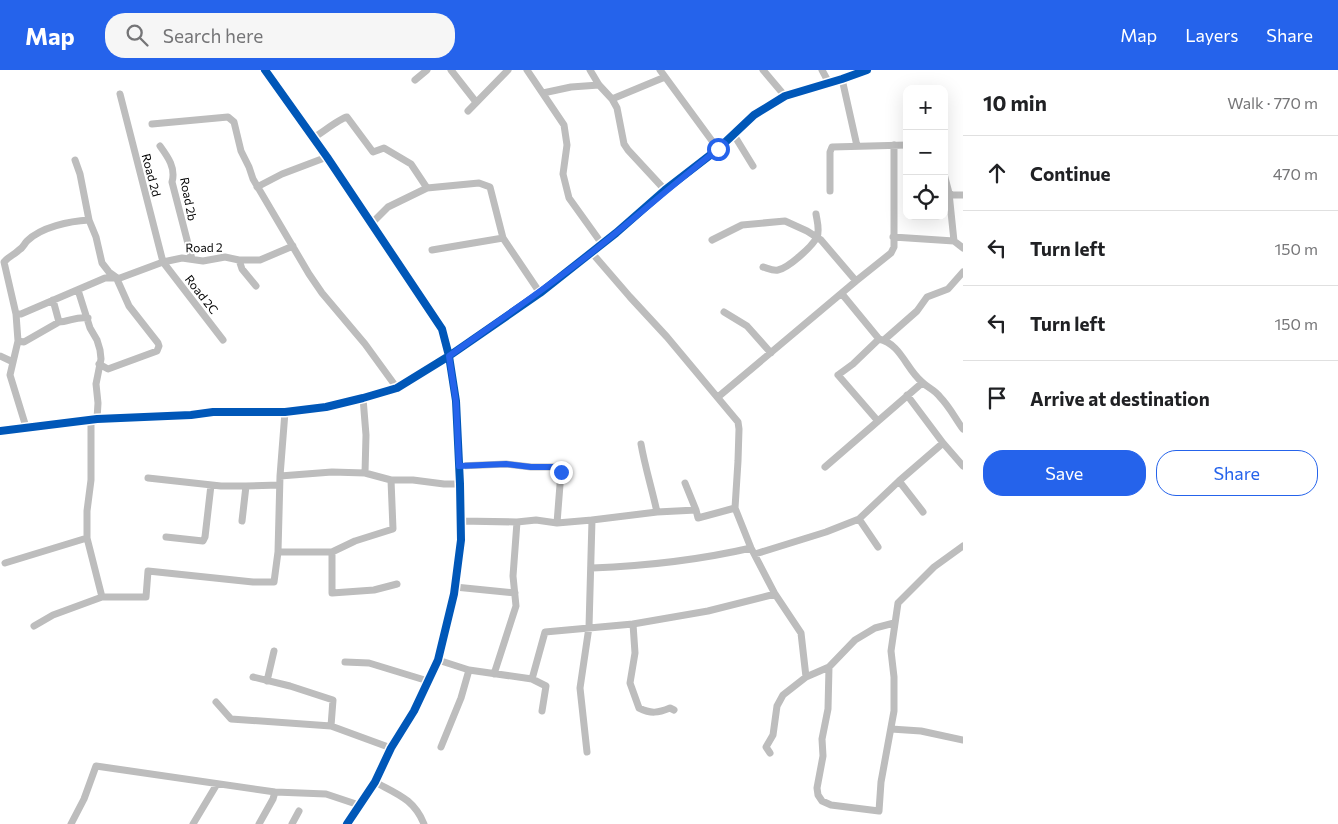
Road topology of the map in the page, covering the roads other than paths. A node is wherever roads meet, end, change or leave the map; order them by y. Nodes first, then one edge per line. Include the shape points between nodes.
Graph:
1 (265, 70) edge
2 (427, 70) edge
3 (451, 70) edge
4 (508, 70) edge
5 (527, 70) edge
6 (590, 70) edge
7 (660, 70) edge
8 (763, 70) edge
9 (822, 70) edge
10 (867, 70) edge
11 (665, 77) junction
12 (842, 79) junction
13 (415, 80) dead end
14 (829, 83) junction
15 (599, 85) junction
16 (543, 93) junction
17 (120, 94) dead end
18 (786, 96) junction
19 (612, 99) junction
20 (476, 102) junction
21 (468, 111) dead end
22 (152, 124) dead end
23 (734, 135) junction
24 (313, 138) junction
25 (894, 145) junction
26 (903, 145) edge
27 (160, 146) dead end
28 (857, 146) junction
29 (718, 149) junction
30 (327, 157) junction
31 (75, 160) dead end
32 (753, 166) dead end
33 (944, 175) edge
34 (257, 187) junction
35 (427, 188) junction
36 (665, 190) junction
37 (830, 191) dead end
38 (949, 193) junction
39 (963, 195) edge
40 (816, 214) dead end
41 (89, 220) junction
42 (372, 223) junction
43 (817, 237) junction
44 (893, 237) junction
45 (502, 238) junction
46 (712, 240) dead end
47 (954, 241) junction
48 (602, 244) junction
49 (293, 246) junction
50 (963, 248) edge
51 (432, 250) dead end
52 (592, 252) junction
53 (192, 259) junction
54 (238, 260) junction
55 (163, 262) junction
56 (763, 267) dead end
57 (963, 272) edge
58 (116, 277) junction
59 (856, 281) junction
60 (256, 286) dead end
61 (78, 290) junction
62 (540, 293) junction
63 (842, 294) junction
64 (52, 300) junction
65 (724, 312) dead end
66 (16, 314) junction
67 (88, 318) junction
68 (59, 322) junction
69 (223, 340) dead end
70 (882, 340) junction
71 (18, 341) junction
72 (771, 353) junction
73 (0, 356) edge
74 (449, 356) junction
75 (13, 362) junction
76 (99, 364) junction
77 (922, 383) junction
78 (397, 388) junction
79 (907, 395) junction
80 (718, 397) junction
81 (362, 398) junction
82 (285, 412) junction
83 (94, 419) junction
84 (877, 420) junction
85 (26, 427) junction
86 (963, 429) edge
87 (0, 432) edge
88 (943, 443) junction
89 (642, 444) dead end
90 (459, 466) junction
91 (963, 466) edge
92 (825, 467) dead end
93 (365, 473) junction
94 (280, 476) junction
95 (148, 478) dead end
96 (391, 480) junction
97 (899, 481) junction
98 (685, 483) dead end
99 (460, 484) junction
100 (211, 485) junction
101 (280, 485) junction
102 (246, 486) junction
103 (735, 508) junction
104 (696, 510) junction
105 (657, 512) junction
106 (923, 512) dead end
107 (859, 519) junction
108 (592, 520) junction
109 (242, 521) dead end
110 (461, 522) junction
111 (516, 522) junction
112 (557, 523) junction
113 (166, 537) dead end
114 (87, 538) junction
115 (963, 546) edge
116 (878, 547) dead end
117 (753, 551) junction
118 (278, 552) junction
119 (332, 552) junction
120 (5, 563) dead end
121 (592, 568) junction
122 (397, 584) dead end
123 (455, 587) junction
124 (515, 593) junction
125 (775, 594) junction
126 (102, 598) junction
127 (894, 623) junction
128 (633, 624) junction
129 (34, 626) dead end
130 (589, 628) junction
131 (274, 651) dead end
132 (438, 660) junction
133 (345, 662) dead end
134 (829, 667) junction
135 (469, 670) junction
136 (494, 674) junction
137 (806, 676) junction
138 (253, 678) dead end
139 (532, 679) junction
140 (267, 681) junction
141 (428, 681) junction
142 (216, 702) dead end
143 (674, 710) dead end
144 (542, 711) dead end
145 (331, 726) junction
146 (891, 729) junction
147 (963, 740) edge
148 (441, 747) dead end
149 (391, 748) junction
150 (587, 752) dead end
151 (770, 753) dead end
152 (374, 782) junction
153 (217, 784) junction
154 (275, 792) junction
155 (359, 805) junction
156 (299, 811) dead end
157 (71, 824) edge
158 (193, 824) edge
159 (259, 824) edge
160 (292, 824) edge
161 (347, 824) edge
162 (424, 824) edge

1 - 24 street
2 - 13 street
3 - 20 street
4 - 20 street
5 - 16 street
6 - 15 street
7 - 11 street
8 - 18 street
9 - 14 street
10 - 12 street
11 - 19 street
11 - 29 street
12 - 14 street
12 - 28 street
14 - 18 street
15 - 16 street
15 - 19 street
16 - 48 street via 564,125 567,145 563,174 569,198
17 - 55 street, Road 2d
18 - 23 street via 754,115
19 - 36 street via 620,115 624,144
20 - 21 street
22 - 34 street via 228,117 234,122 243,156
23 - 29 street
23 - 32 street
24 - 30 street
24 - 35 street via 347,117 373,152 384,148 412,164
25 - 26 street
25 - 28 street
25 - 44 street
27 - 53 street, Road 2b via 170,160 174,176 172,182
28 - 37 street via 834,146 830,149
29 - 36 street
30 - 34 street
30 - 42 street
31 - 41 street
33 - 38 street
34 - 49 street
35 - 42 street via 388,207
35 - 45 street via 479,183 490,187
36 - 48 street
38 - 39 street via 952,196
38 - 47 street
40 - 43 street
41 - 58 street via 102,263
41 - 66 street via 72,221 45,230 4,262
42 - 74 street via 442,329
43 - 46 street via 785,221 742,225
43 - 56 street via 783,268
43 - 59 street
44 - 47 street
44 - 59 street via 891,253
45 - 51 street
45 - 62 street
47 - 50 street
48 - 52 street
49 - 54 street, Road 2 via 260,260
49 - 78 street via 322,293
52 - 62 street
52 - 80 street
53 - 54 street, Road 2 via 225,257
53 - 55 street, Road 2
54 - 60 street
55 - 58 street, Road 2
55 - 69 street, Road 2C
57 - 70 street via 948,289 927,297 917,311
58 - 61 street, Road 2 via 105,278
58 - 76 street via 129,306 158,342 159,349 108,369
59 - 63 street
61 - 64 street, Road 2
61 - 67 street
62 - 74 street
63 - 70 street
63 - 72 street
64 - 66 street, Road 2
64 - 68 street
65 - 72 street via 753,331
66 - 71 street
67 - 68 street
67 - 76 street via 91,332 99,344
68 - 71 street via 24,342
70 - 77 street via 897,350
70 - 84 street via 838,375
71 - 75 street
72 - 80 street
73 - 75 street
74 - 78 street
74 - 90 street via 456,402
75 - 85 street via 10,376
76 - 83 street via 98,403
77 - 79 street
77 - 86 street via 940,396
78 - 81 street
79 - 84 street
79 - 88 street
80 - 103 street via 738,422
81 - 82 street
81 - 93 street via 366,435
82 - 83 street via 213,412
82 - 94 street
83 - 85 street
83 - 114 street
84 - 92 street
85 - 87 street
88 - 91 street
88 - 97 street
89 - 105 street
90 - 99 street
90 - 112 street via 506,464 559,468
93 - 94 street
93 - 96 street
94 - 101 street
95 - 100 street
96 - 99 street
96 - 119 street via 393,529
97 - 106 street
97 - 107 street
98 - 104 street
99 - 110 street
100 - 102 street
100 - 113 street via 202,541
101 - 102 street
101 - 118 street
102 - 109 street
103 - 104 street via 698,518
103 - 117 street
104 - 105 street
105 - 108 street
107 - 116 street
107 - 117 street via 826,532
108 - 112 street
108 - 121 street
110 - 111 street
110 - 123 street
111 - 112 street
111 - 124 street
114 - 120 street
114 - 126 street
115 - 127 street via 934,567 898,603
117 - 121 street via 636,566
117 - 125 street
118 - 119 street
118 - 126 street via 274,582 148,571 146,597
119 - 122 street via 332,593 374,590
121 - 130 street
123 - 124 street
123 - 132 street
124 - 136 street via 516,606
125 - 128 street via 708,611
125 - 137 street via 801,632
126 - 129 street via 53,615
127 - 134 street via 875,628 855,640
127 - 146 street
128 - 130 street
128 - 143 street via 630,683 639,708 654,713 670,708
130 - 139 street via 545,632
130 - 150 street via 580,688
131 - 140 street
132 - 135 street
132 - 141 street
133 - 141 street via 369,663
134 - 137 street
134 - 146 street via 828,709 817,788 822,801 879,810
135 - 136 street
135 - 148 street
136 - 139 street
137 - 151 street via 783,695 777,706 773,735 766,746
138 - 140 street
139 - 144 street via 546,686
140 - 145 street via 333,700
141 - 149 street
142 - 145 street via 232,719
145 - 149 street
146 - 147 street via 921,731
149 - 152 street
152 - 155 street
152 - 162 street via 411,802
153 - 154 street
153 - 157 street via 96,766
153 - 158 street
154 - 155 street via 326,794
154 - 159 street
155 - 161 street
156 - 160 street

